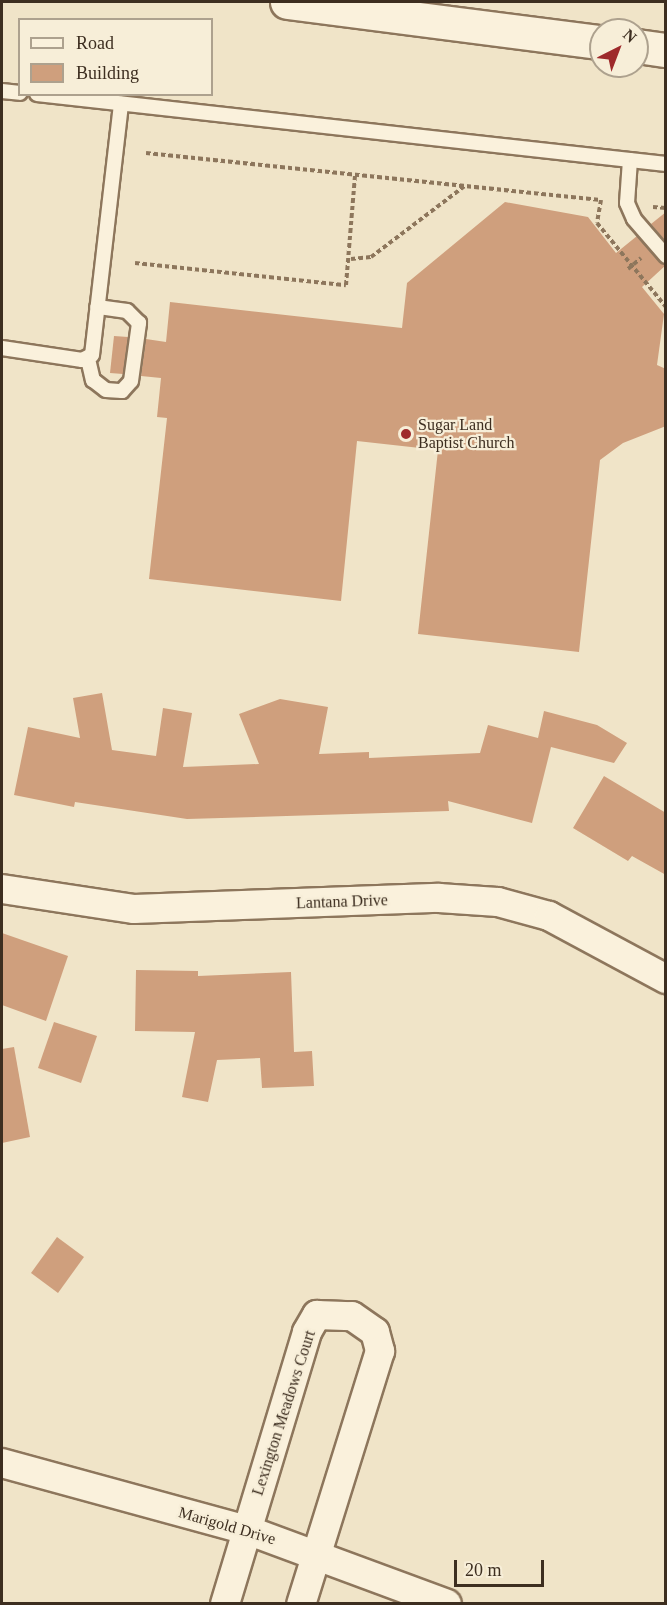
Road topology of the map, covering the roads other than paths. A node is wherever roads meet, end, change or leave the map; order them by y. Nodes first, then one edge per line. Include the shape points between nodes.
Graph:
1 (287, 2) edge
2 (589, 40) edge
3 (649, 48) edge
4 (666, 50) edge
5 (2, 90) edge
6 (18, 93) edge
7 (54, 96) edge
8 (121, 104) junction
9 (630, 160) junction
10 (666, 164) edge
11 (666, 256) edge
12 (97, 307) junction
13 (2, 348) edge
14 (88, 359) junction
15 (2, 889) edge
16 (666, 980) edge
17 (2, 1463) edge
18 (247, 1530) junction
19 (319, 1554) junction
20 (225, 1604) edge
21 (301, 1604) edge
22 (447, 1604) edge

1 - 2 main road
3 - 4 main road
5 - 6 lane
7 - 8 lane
8 - 9 lane
8 - 12 lane
9 - 10 lane
9 - 11 lane via 627,203 634,219
12 - 14 lane
12 - 14 lane via 127,311 139,323 131,381 122,391 106,390 93,380
13 - 14 lane
15 - 16 street, Lantana Drive via 134,909 439,898 498,902 549,916
17 - 18 street, Marigold Drive
18 - 19 street, Marigold Drive
18 - 19 street, Lexington Meadows Court via 307,1332 317,1315 352,1316 375,1332 380,1351
18 - 20 street, Lexington Meadows Court
19 - 21 street, Lexington Meadows Court
19 - 22 street, Marigold Drive

